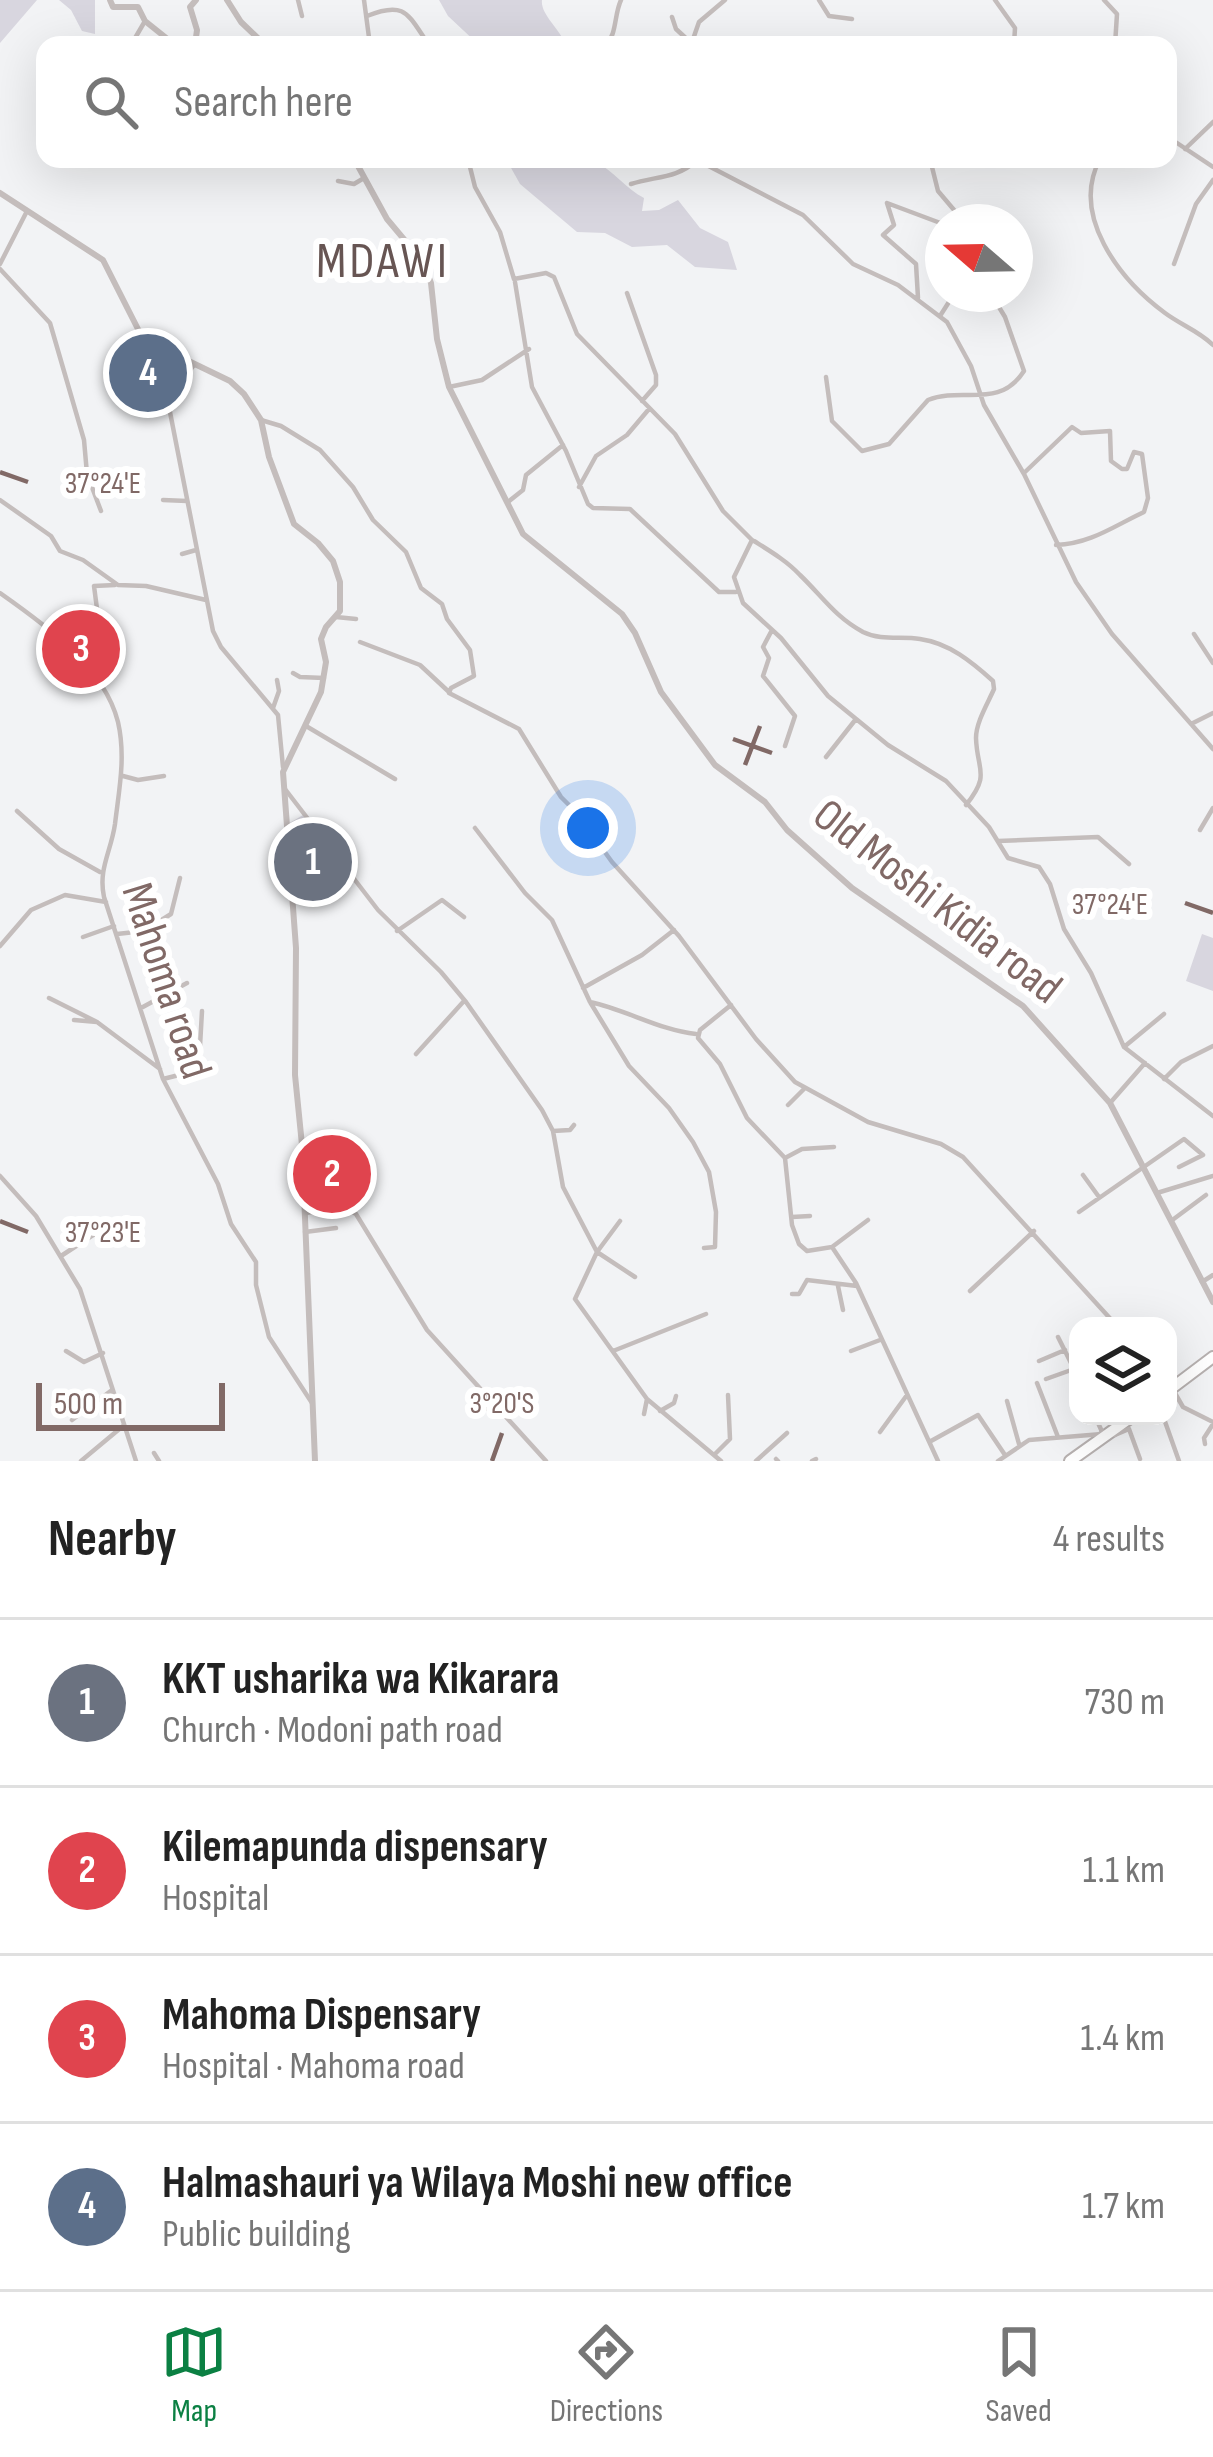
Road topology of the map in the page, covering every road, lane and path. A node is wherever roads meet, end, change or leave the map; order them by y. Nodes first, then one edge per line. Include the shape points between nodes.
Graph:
1 (110, 0) edge
2 (227, 0) edge
3 (298, 0) edge
4 (364, 0) edge
5 (620, 0) edge
6 (724, 0) edge
7 (819, 0) edge
8 (994, 0) edge
9 (1107, 0) edge
10 (192, 1) edge
11 (302, 16) dead end
12 (367, 16) junction
13 (672, 17) dead end
14 (852, 19) dead end
15 (145, 21) junction
16 (136, 36) edge
17 (164, 36) edge
18 (194, 36) edge
19 (256, 36) edge
20 (369, 36) edge
21 (423, 36) edge
22 (613, 36) edge
23 (684, 36) edge
24 (694, 36) edge
25 (1015, 36) edge
26 (1116, 36) edge
27 (1213, 122) edge
28 (1177, 143) edge
29 (1186, 149) junction
30 (1213, 167) edge
31 (360, 168) edge
32 (470, 168) edge
33 (685, 168) edge
34 (713, 168) edge
35 (932, 168) edge
36 (1096, 168) edge
37 (364, 178) junction
38 (1213, 180) edge
39 (338, 181) dead end
40 (631, 184) dead end
41 (0, 193) edge
42 (947, 204) edge
43 (26, 213) junction
44 (925, 217) edge
45 (1174, 264) dead end
46 (0, 267) edge
47 (515, 280) junction
48 (627, 293) dead end
49 (918, 298) junction
50 (943, 312) edge
51 (1002, 312) edge
52 (940, 316) junction
53 (1213, 345) edge
54 (529, 349) junction
55 (194, 365) junction
56 (826, 377) dead end
57 (449, 387) junction
58 (981, 398) junction
59 (642, 401) junction
60 (649, 409) junction
61 (261, 420) junction
62 (563, 445) junction
63 (1024, 474) junction
64 (579, 488) junction
65 (0, 500) edge
66 (163, 500) dead end
67 (187, 501) junction
68 (506, 503) junction
69 (101, 511) dead end
70 (752, 540) junction
71 (1056, 545) junction
72 (196, 550) junction
73 (182, 554) dead end
74 (118, 585) junction
75 (736, 592) junction
76 (0, 593) edge
77 (206, 600) junction
78 (336, 617) junction
79 (356, 619) dead end
80 (772, 630) junction
81 (1194, 634) dead end
82 (360, 642) dead end
83 (1213, 663) edge
84 (293, 673) dead end
85 (94, 676) junction
86 (324, 678) junction
87 (277, 680) dead end
88 (449, 692) junction
89 (273, 707) junction
90 (1213, 713) edge
91 (856, 718) junction
92 (1190, 724) junction
93 (306, 726) junction
94 (785, 746) dead end
95 (1213, 749) edge
96 (826, 757) dead end
97 (283, 768) junction
98 (122, 775) junction
99 (164, 776) dead end
100 (395, 779) dead end
101 (284, 788) junction
102 (966, 805) junction
103 (1213, 808) edge
104 (17, 811) dead end
105 (476, 827) dead end
106 (1199, 830) dead end
107 (998, 841) junction
108 (1129, 864) dead end
109 (100, 872) junction
110 (180, 878) dead end
111 (106, 902) junction
112 (464, 917) dead end
113 (114, 926) junction
114 (674, 930) junction
115 (397, 931) junction
116 (117, 934) junction
117 (83, 937) dead end
118 (0, 946) edge
119 (187, 983) dead end
120 (583, 988) junction
121 (50, 998) dead end
122 (464, 1000) junction
123 (590, 1002) junction
124 (731, 1005) junction
125 (141, 1008) junction
126 (202, 1010) dead end
127 (1164, 1014) dead end
128 (74, 1020) dead end
129 (97, 1022) junction
130 (696, 1034) junction
131 (1213, 1046) edge
132 (1124, 1047) junction
133 (416, 1054) dead end
134 (1145, 1063) junction
135 (160, 1069) junction
136 (164, 1079) junction
137 (1164, 1079) junction
138 (804, 1089) junction
139 (1110, 1102) junction
140 (788, 1106) dead end
141 (1212, 1112) edge
142 (574, 1125) dead end
143 (553, 1131) junction
144 (833, 1147) dead end
145 (785, 1158) junction
146 (1143, 1167) junction
147 (1179, 1167) dead end
148 (302, 1169) junction
149 (1083, 1175) dead end
150 (0, 1176) edge
151 (1213, 1176) edge
152 (325, 1177) dead end
153 (1156, 1193) junction
154 (1205, 1195) dead end
155 (1099, 1197) junction
156 (1078, 1212) dead end
157 (304, 1213) junction
158 (810, 1216) dead end
159 (792, 1217) junction
160 (116, 1220) dead end
161 (868, 1220) dead end
162 (620, 1221) dead end
163 (1171, 1221) junction
164 (336, 1228) dead end
165 (305, 1232) junction
166 (1034, 1232) junction
167 (832, 1247) junction
168 (704, 1248) dead end
169 (597, 1252) junction
170 (61, 1256) junction
171 (1213, 1274) edge
172 (635, 1277) dead end
173 (1202, 1282) junction
174 (838, 1286) junction
175 (857, 1286) junction
176 (970, 1291) dead end
177 (792, 1294) dead end
178 (1213, 1302) edge
179 (843, 1310) dead end
180 (706, 1314) dead end
181 (1109, 1317) edge
182 (1058, 1337) dead end
183 (880, 1340) junction
184 (1065, 1350) junction
185 (66, 1351) dead end
186 (614, 1351) junction
187 (851, 1351) dead end
188 (103, 1353) junction
189 (1213, 1357) edge
190 (1069, 1358) edge
191 (1039, 1361) dead end
192 (1069, 1371) edge
193 (1046, 1379) dead end
194 (1037, 1383) dead end
195 (1177, 1384) edge
196 (112, 1390) junction
197 (728, 1395) dead end
198 (907, 1395) junction
199 (676, 1396) dead end
200 (647, 1399) junction
201 (1177, 1399) edge
202 (1007, 1401) dead end
203 (312, 1403) junction
204 (495, 1405) junction
205 (481, 1411) dead end
206 (660, 1411) junction
207 (644, 1414) dead end
208 (72, 1420) dead end
209 (1213, 1423) edge
210 (1101, 1425) edge
211 (1120, 1425) edge
212 (1166, 1425) edge
213 (123, 1426) junction
214 (880, 1432) dead end
215 (787, 1433) dead end
216 (1107, 1434) junction
217 (1058, 1437) junction
218 (929, 1442) junction
219 (1019, 1444) junction
220 (1205, 1444) dead end
221 (1008, 1452) junction
222 (154, 1453) dead end
223 (714, 1455) junction
224 (1078, 1456) edge
225 (1017, 1458) dead end
226 (1140, 1459) edge
227 (81, 1461) edge
228 (136, 1461) edge
229 (159, 1461) edge
230 (315, 1461) edge
231 (546, 1461) edge
232 (722, 1461) edge
233 (756, 1461) edge
234 (938, 1461) edge
235 (998, 1461) edge
236 (1096, 1461) edge
237 (1179, 1461) edge

1 - 15 street via 113,7 138,7
2 - 19 street
3 - 11 street
4 - 12 street
5 - 22 street
6 - 24 street
7 - 14 street via 829,16
8 - 25 street
9 - 26 street via 1117,14
10 - 18 street
12 - 20 street
12 - 21 street via 398,7
13 - 23 street
15 - 16 street
15 - 17 street
27 - 29 street
28 - 29 street
29 - 30 street
31 - 37 street, Old Moshi Kidia road
32 - 47 street
33 - 40 street
34 - 49 street via 803,215 854,264
35 - 42 street
36 - 53 street via 1090,207 1111,257 1157,307
37 - 39 street
37 - 57 street, Old Moshi Kidia road via 423,262
38 - 45 street
41 - 43 street
43 - 46 street
43 - 55 street via 98,255 143,339
44 - 49 street via 887,203 894,225 883,235 916,264
46 - 69 street via 50,323
47 - 54 street
47 - 59 street via 554,277 577,334
48 - 59 street via 656,375
49 - 52 street
50 - 52 street
51 - 58 street via 1024,371
52 - 58 street via 957,336
54 - 57 street via 482,380
54 - 62 street via 535,395
55 - 61 street via 236,386
55 - 67 street via 169,407
56 - 58 street via 832,421 862,451 889,444 928,400
57 - 68 street, Old Moshi Kidia road
58 - 63 street
59 - 60 street
60 - 64 street via 596,456
60 - 70 street
61 - 78 street via 294,524 335,567
61 - 88 street via 320,450 403,547 421,588 442,604 470,650 476,672
62 - 64 street
62 - 68 street
63 - 71 street
63 - 71 street via 1070,427 1110,431 1111,461 1122,469 1134,452 1142,454 1144,512 1115,530
64 - 75 street via 592,508 630,508 716,590
65 - 74 street
66 - 67 street
67 - 72 street
68 - 139 street, Old Moshi Kidia road via 534,546 622,614 661,692 715,765 852,888 1023,1006
70 - 75 street via 736,569
70 - 102 street via 858,629 946,647 993,682 976,736 983,774
71 - 92 street via 1112,634
72 - 73 street
72 - 77 street
74 - 77 street
74 - 85 street via 94,586
75 - 80 street
76 - 85 street, Mahoma road
77 - 89 street via 218,644
78 - 79 street
78 - 86 street via 321,640
80 - 91 street
80 - 94 street via 763,676 795,716
81 - 83 street
82 - 88 street via 420,665
84 - 86 street
85 - 98 street, Mahoma road via 117,719
86 - 93 street
87 - 89 street
88 - 114 street via 519,729 556,790
89 - 97 street
90 - 92 street
91 - 96 street
91 - 102 street
92 - 95 street
93 - 97 street
93 - 100 street
97 - 101 street
98 - 99 street
98 - 109 street, Mahoma road
101 - 115 street
101 - 148 street
102 - 107 street
103 - 106 street
104 - 109 street
105 - 120 street via 552,920
107 - 108 street via 1098,837
107 - 132 street via 1008,858 1042,870
109 - 111 street, Mahoma road
110 - 116 street via 171,914 143,931
111 - 113 street, Mahoma road
111 - 118 street via 65,895 31,910
112 - 115 street via 442,900
113 - 116 street, Mahoma road
113 - 117 street
114 - 120 street
114 - 124 street
115 - 122 street
116 - 125 street, Mahoma road
119 - 125 street
120 - 123 street
121 - 129 street
122 - 133 street
122 - 143 street
123 - 130 street
123 - 168 street via 707,1167 715,1247
124 - 130 street
124 - 138 street
125 - 135 street, Mahoma road
126 - 136 street via 200,1064
127 - 132 street
128 - 129 street
129 - 135 street
130 - 145 street via 747,1118
131 - 137 street
132 - 134 street
134 - 137 street
134 - 139 street
135 - 136 street, Mahoma road
136 - 203 street, Mahoma road via 256,1262 269,1337
137 - 141 street
138 - 140 street
138 - 166 street via 868,1122 949,1148
139 - 146 street, Old Moshi Kidia road
142 - 143 street
143 - 169 street via 563,1187
144 - 145 street
145 - 159 street
146 - 147 street via 1184,1139 1204,1154
146 - 153 street, Old Moshi Kidia road
146 - 155 street
148 - 152 street
148 - 157 street
149 - 155 street
150 - 170 street
151 - 153 street
153 - 163 street, Old Moshi Kidia road
154 - 163 street
155 - 156 street
157 - 165 street
157 - 204 street via 343,1206 356,1214 420,1321
158 - 159 street
159 - 167 street via 802,1248
160 - 170 street
161 - 167 street
162 - 169 street
163 - 173 street, Old Moshi Kidia road
164 - 165 street
165 - 203 street
166 - 176 street
166 - 181 street
167 - 175 street
169 - 172 street
169 - 186 street via 574,1296
170 - 188 street
171 - 173 street
173 - 178 street, Old Moshi Kidia road
174 - 175 street
174 - 177 street via 807,1280
174 - 179 street
175 - 183 street
180 - 186 street
182 - 184 street
183 - 187 street
183 - 198 street
184 - 190 street
184 - 191 street
185 - 188 street via 84,1362
186 - 200 street
188 - 196 street
189 - 195 highway
192 - 193 street
194 - 217 street
196 - 208 street
196 - 213 street
197 - 223 street via 730,1439
198 - 214 street
198 - 218 street
199 - 206 street
200 - 206 street
200 - 207 street
201 - 209 street
202 - 219 street
203 - 230 street
204 - 205 street
204 - 231 street
206 - 223 street
209 - 220 street
210 - 216 street
211 - 216 highway
212 - 237 street
213 - 227 street
213 - 228 street
215 - 233 street
216 - 217 street
216 - 224 highway
216 - 226 street via 1129,1429
217 - 219 street
218 - 221 street via 978,1415
218 - 234 street
219 - 221 street
221 - 225 street
221 - 235 street
222 - 229 street
223 - 232 street
224 - 236 street

